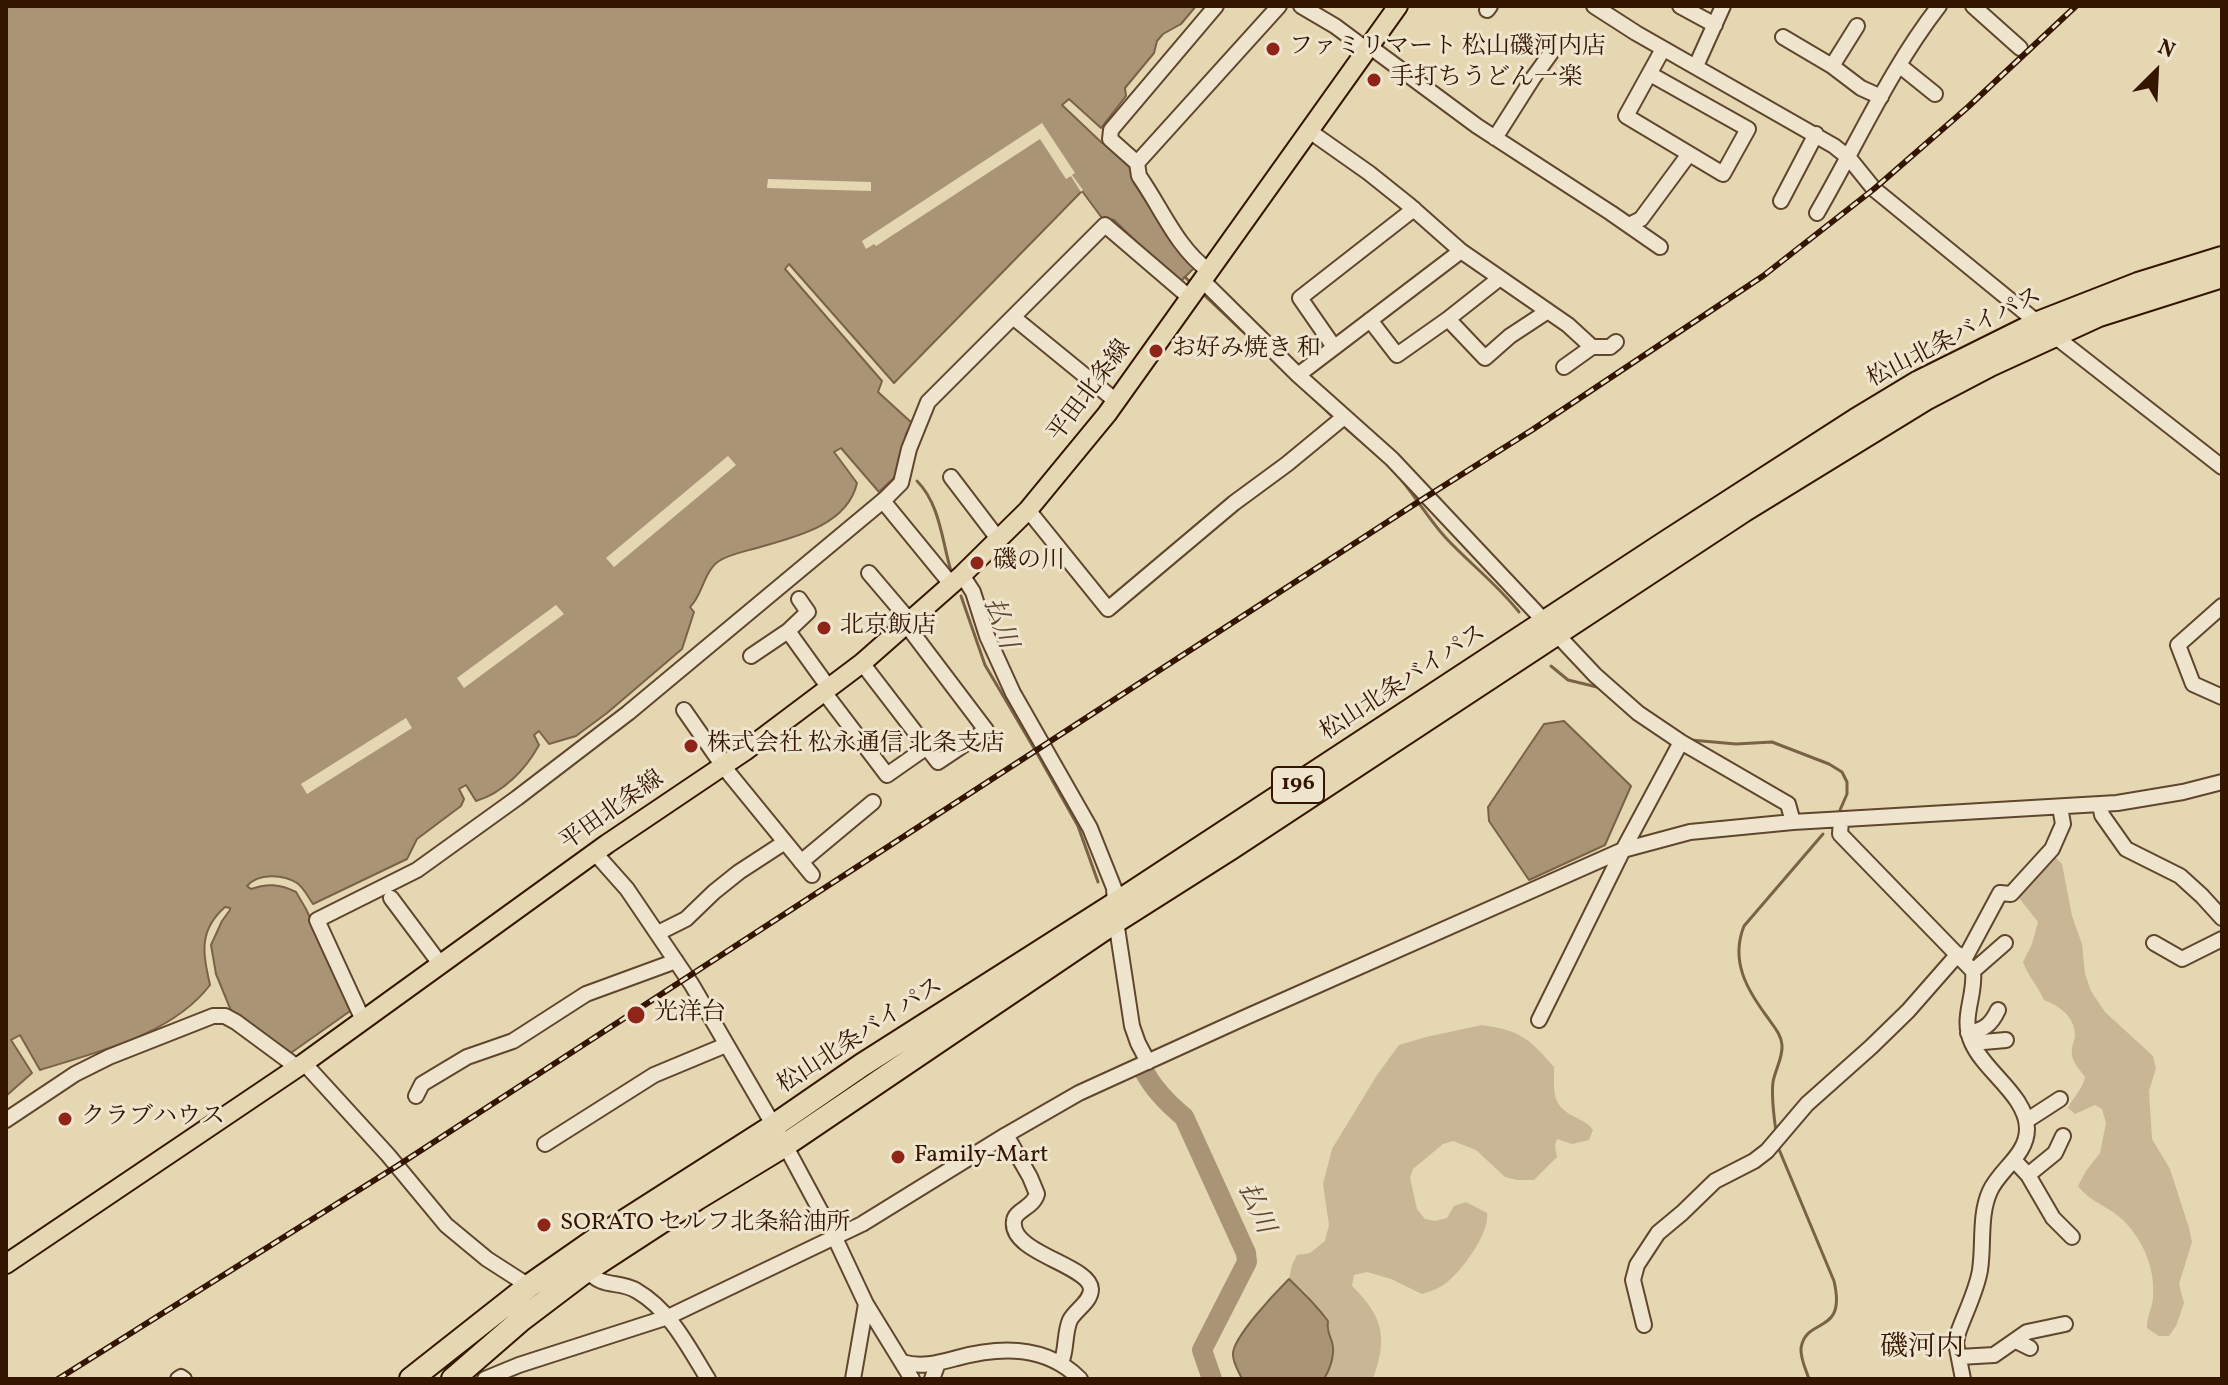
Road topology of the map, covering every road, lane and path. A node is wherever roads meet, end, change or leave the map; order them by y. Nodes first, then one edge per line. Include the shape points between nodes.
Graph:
1 (1216, 6) edge
2 (1279, 6) edge
3 (1301, 6) edge
4 (1398, 6) edge
5 (1594, 6) edge
6 (1680, 6) edge
7 (1723, 6) edge
8 (1973, 6) edge
9 (1936, 7) edge
10 (1852, 28) dead end
11 (1714, 36) junction
12 (1790, 36) dead end
13 (1556, 46) dead end
14 (1368, 48) junction
15 (2020, 48) dead end
16 (1663, 49) junction
17 (1899, 65) junction
18 (1696, 66) junction
19 (1832, 66) junction
20 (1650, 74) junction
21 (1935, 94) dead end
22 (1881, 97) junction
23 (1763, 103) junction
24 (1748, 129) junction
25 (1308, 130) junction
26 (1816, 134) junction
27 (1495, 138) junction
28 (1689, 154) junction
29 (1849, 158) junction
30 (1137, 163) junction
31 (1781, 201) dead end
32 (1414, 209) junction
33 (1817, 213) dead end
34 (1629, 225) junction
35 (1660, 247) dead end
36 (1461, 251) junction
37 (2222, 258) edge
38 (2222, 276) edge
39 (1500, 278) junction
40 (1199, 284) junction
41 (1548, 311) junction
42 (1013, 317) junction
43 (1448, 319) junction
44 (1370, 320) junction
45 (2046, 329) junction
46 (1616, 342) dead end
47 (1334, 347) junction
48 (1592, 347) junction
49 (1564, 367) dead end
50 (1298, 375) junction
51 (1116, 401) junction
52 (1341, 420) junction
53 (2222, 467) edge
54 (951, 477) dead end
55 (883, 501) junction
56 (1028, 510) junction
57 (999, 540) junction
58 (869, 573) dead end
59 (956, 580) junction
60 (799, 599) dead end
61 (2222, 606) edge
62 (907, 622) junction
63 (1552, 627) junction
64 (788, 631) junction
65 (751, 656) dead end
66 (862, 663) junction
67 (827, 690) junction
68 (2222, 697) edge
69 (684, 710) dead end
70 (1681, 742) junction
71 (927, 747) junction
72 (723, 766) junction
73 (2222, 782) edge
74 (873, 802) dead end
75 (2100, 804) junction
76 (2060, 807) junction
77 (1841, 820) junction
78 (1793, 822) junction
79 (785, 842) junction
80 (1623, 850) junction
81 (595, 853) junction
82 (801, 862) junction
83 (812, 875) dead end
84 (391, 898) dead end
85 (1116, 912) junction
86 (2222, 918) edge
87 (658, 933) junction
88 (2222, 939) edge
89 (2005, 943) dead end
90 (2154, 943) dead end
91 (676, 961) junction
92 (1965, 962) junction
93 (441, 965) junction
94 (1998, 1010) dead end
95 (363, 1020) junction
96 (1539, 1020) dead end
97 (1970, 1038) junction
98 (2006, 1040) dead end
99 (726, 1045) junction
100 (1148, 1062) junction
101 (300, 1065) junction
102 (416, 1096) dead end
103 (2060, 1099) dead end
104 (6, 1120) edge
105 (2026, 1121) junction
106 (1006, 1135) junction
107 (778, 1136) junction
108 (2063, 1136) dead end
109 (545, 1144) dead end
110 (2014, 1160) junction
111 (2028, 1175) junction
112 (2072, 1237) dead end
113 (835, 1238) junction
114 (6, 1264) edge
115 (587, 1270) junction
116 (529, 1286) junction
117 (866, 1304) junction
118 (668, 1317) junction
119 (2065, 1324) dead end
120 (1644, 1325) dead end
121 (2016, 1341) junction
122 (2030, 1348) dead end
123 (1959, 1357) junction
124 (902, 1362) junction
125 (938, 1363) junction
126 (1061, 1363) junction
127 (480, 1373) edge
128 (411, 1379) edge
129 (453, 1379) edge
130 (708, 1379) edge
131 (853, 1379) edge
132 (912, 1379) edge
133 (932, 1379) edge
134 (1080, 1379) edge
135 (1963, 1379) edge

1 - 30 street via 1111,130 1110,139
2 - 30 street
3 - 14 street
4 - 14 main road, 平田北条線
5 - 16 street
6 - 11 street
7 - 11 street
8 - 15 street
9 - 17 street
10 - 19 street
11 - 18 street
12 - 19 street
13 - 27 street
14 - 25 main road, 平田北条線
14 - 27 street
16 - 18 street
16 - 20 street
17 - 21 street
17 - 22 street
18 - 23 street
19 - 22 street
20 - 24 street
20 - 28 street via 1626,116
22 - 29 street
23 - 24 street
23 - 26 street
24 - 28 street via 1723,174
25 - 32 street
25 - 40 main road, 平田北条線
26 - 29 street
26 - 31 street
27 - 34 street
28 - 34 street via 1641,219
29 - 33 street
29 - 45 street via 1874,189
30 - 40 street via 1139,176 1199,264
32 - 36 street
32 - 47 street via 1300,298
34 - 35 street
36 - 39 street
36 - 44 street
37 - 45 highway, 松山北条バイパス / 196 via 2138,284
38 - 45 highway, 松山北条バイパス / 196
39 - 41 street
39 - 43 street
40 - 42 street via 1105,225
40 - 50 street
40 - 51 main road, 平田北条線
41 - 43 street via 1485,358
41 - 48 street
42 - 51 street
42 - 55 street via 928,402 901,483
43 - 44 street via 1397,355
44 - 47 street
45 - 53 street
45 - 63 highway, 松山北条バイパス / 196 via 1919,382
46 - 48 street
47 - 50 street
48 - 49 street
50 - 52 street
51 - 56 main road, 平田北条線
52 - 56 street via 1108,609
52 - 63 street via 1410,477
54 - 57 street
55 - 59 street
55 - 95 street via 517,798 417,870 317,920
56 - 57 main road, 平田北条線
57 - 59 main road, 平田北条線
58 - 62 street
59 - 62 main road, 平田北条線
59 - 85 street via 973,592 1013,693 1090,828 1114,888
60 - 64 street via 808,612
61 - 68 street via 2178,645 2193,684
62 - 66 main road, 平田北条線
62 - 71 street via 986,730 938,762
63 - 70 street via 1595,675
63 - 85 highway, 松山北条バイパス / 196
64 - 65 street
64 - 67 street
66 - 67 main road, 平田北条線
66 - 71 street
67 - 71 street via 887,775
67 - 72 main road, 平田北条線
69 - 72 street
70 - 78 street via 1788,804
70 - 80 street
72 - 79 street
72 - 81 main road, 平田北条線
73 - 75 street
74 - 82 street
75 - 76 street
75 - 86 street via 2126,849 2180,876
76 - 77 street
76 - 92 street via 2063,824 2052,849 2011,894 2000,893
77 - 78 street
77 - 92 street via 1840,834
78 - 80 street via 1690,832
79 - 82 street
79 - 87 street via 739,872 686,919
80 - 96 street
80 - 100 street
81 - 87 street
81 - 93 main road, 平田北条線
82 - 83 street
84 - 93 street
85 - 100 street via 1132,1026
85 - 107 highway, 松山北条バイパス / 196 via 862,1065
87 - 91 street
88 - 90 street via 2182,959
89 - 92 street
91 - 99 street
91 - 102 street via 586,994 513,1041 467,1057 422,1084
92 - 97 street via 1974,988 1968,1006
92 - 120 street via 1807,1104 1767,1151 1715,1181 1658,1233 1633,1280
93 - 95 main road, 平田北条線
94 - 97 street via 1992,1022
95 - 101 main road, 平田北条線
97 - 98 street
97 - 105 street
99 - 107 street
99 - 109 street via 654,1075
100 - 106 street
101 - 104 street via 236,1022 213,1016 75,1074
101 - 114 main road, 平田北条線
101 - 116 street via 446,1225
103 - 105 street
105 - 110 street via 2025,1143
106 - 113 street
106 - 126 street via 1037,1194 1016,1216 1014,1229 1045,1257 1081,1275 1091,1290 1070,1321
107 - 113 street
107 - 115 highway, 松山北条バイパス / 196 via 696,1199
107 - 116 highway, 松山北条バイパス / 196 via 595,1240
108 - 111 street via 2055,1153
110 - 111 street
110 - 123 street via 1987,1199 1980,1270 1958,1333
111 - 112 street via 2053,1218
113 - 117 street
113 - 118 street
115 - 118 street via 602,1282 634,1289
115 - 127 highway, 松山北条バイパス / 196 via 521,1320
116 - 128 highway, 松山北条バイパス / 196
117 - 124 street
117 - 131 street
118 - 127 street
118 - 130 street
119 - 121 street via 2027,1332
121 - 122 street
121 - 123 street via 1994,1355
123 - 135 street
124 - 125 street
124 - 132 street
125 - 126 street via 1007,1350 1043,1354
125 - 133 street
126 - 134 street
127 - 129 highway, 松山北条バイパス / 196

